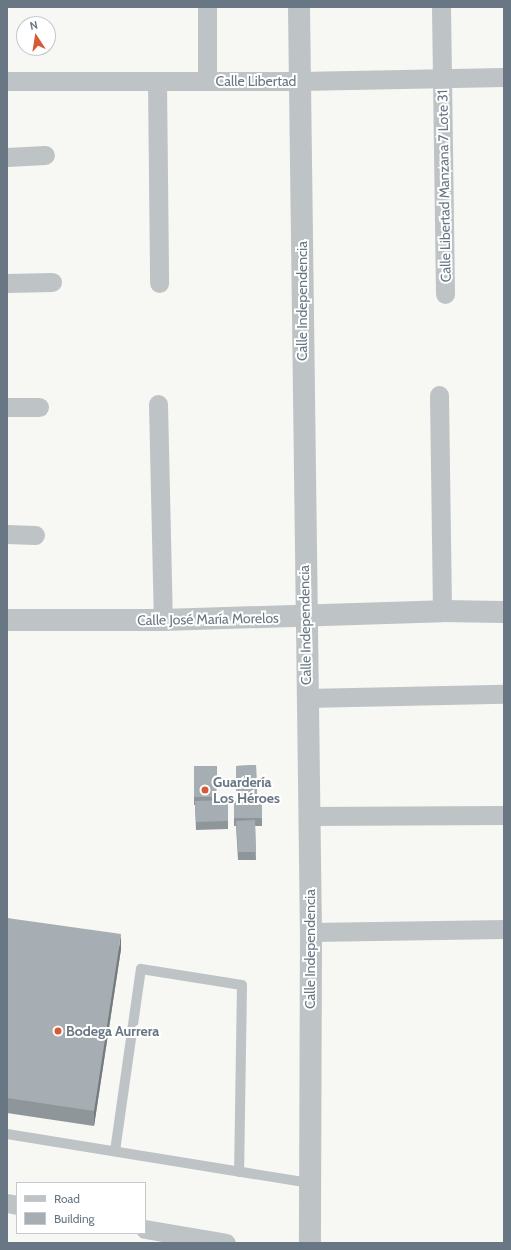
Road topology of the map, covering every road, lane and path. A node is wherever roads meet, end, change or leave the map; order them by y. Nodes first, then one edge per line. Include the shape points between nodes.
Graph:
1 (207, 7) edge
2 (299, 7) edge
3 (441, 7) edge
4 (504, 77) edge
5 (443, 78) junction
6 (7, 81) edge
7 (157, 81) junction
8 (207, 81) junction
9 (300, 81) junction
10 (45, 155) dead end
11 (7, 157) edge
12 (52, 282) dead end
13 (7, 283) edge
14 (159, 283) dead end
15 (445, 294) dead end
16 (439, 394) dead end
17 (158, 404) dead end
18 (7, 407) edge
19 (39, 407) dead end
20 (7, 534) edge
21 (35, 535) dead end
22 (442, 611) junction
23 (504, 612) edge
24 (305, 617) junction
25 (7, 620) edge
26 (163, 620) junction
27 (504, 694) edge
28 (306, 698) junction
29 (504, 814) edge
30 (308, 816) junction
31 (504, 929) edge
32 (311, 932) junction
33 (7, 1134) edge
34 (115, 1152) junction
35 (239, 1172) junction
36 (309, 1183) junction
37 (146, 1229) edge
38 (226, 1243) edge
39 (310, 1243) edge

1 - 8 street
2 - 9 street, Calle Independencia
3 - 5 street, Calle Libertad Manzana 7 Lote 31
4 - 5 street, Calle Libertad
5 - 9 street, Calle Libertad
5 - 15 street, Calle Libertad Manzana 7 Lote 31
6 - 7 street, Calle Libertad
7 - 8 street, Calle Libertad
7 - 14 street
8 - 9 street, Calle Libertad
9 - 24 street, Calle Independencia
10 - 11 street
12 - 13 street
16 - 22 street
17 - 26 street
18 - 19 street
20 - 21 street
22 - 23 street, Calle José María Morelos
22 - 24 street, Calle José María Morelos
24 - 26 street, Calle José María Morelos
24 - 28 street, Calle Independencia
25 - 26 street, Calle José María Morelos
27 - 28 street
28 - 30 street, Calle Independencia
29 - 30 street
30 - 32 street, Calle Independencia
31 - 32 street
32 - 36 street, Calle Independencia
33 - 34 lane
34 - 35 lane
34 - 35 lane via 141,969 242,985
35 - 36 lane
36 - 39 street, Calle Independencia
37 - 38 street

